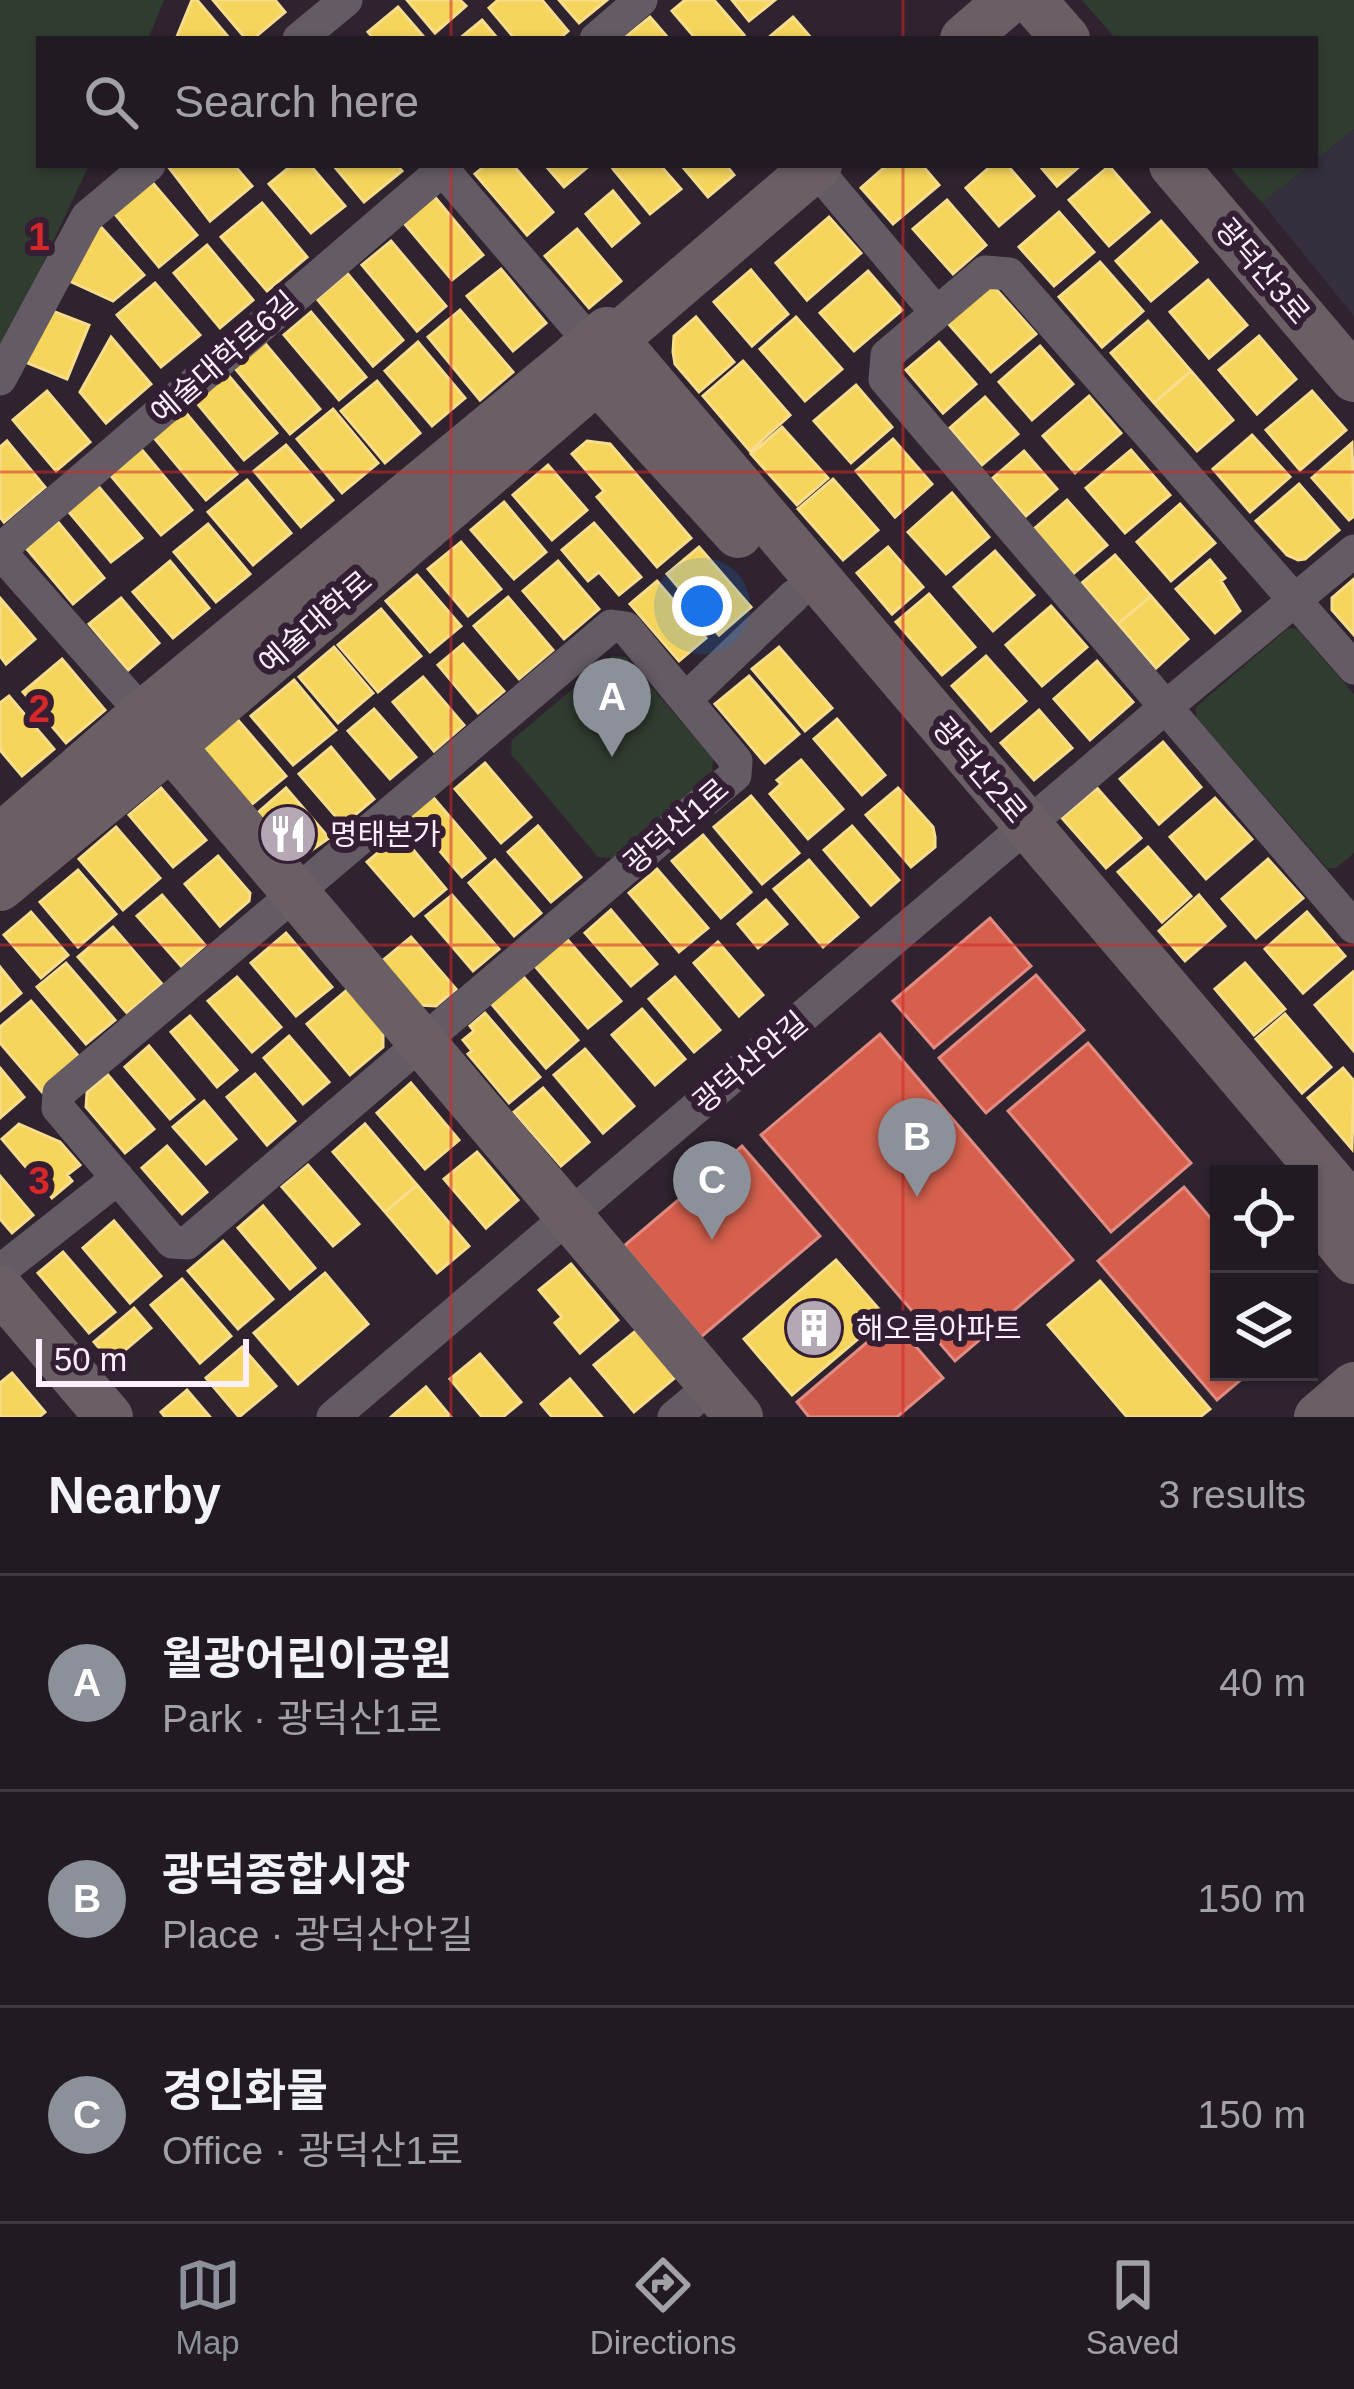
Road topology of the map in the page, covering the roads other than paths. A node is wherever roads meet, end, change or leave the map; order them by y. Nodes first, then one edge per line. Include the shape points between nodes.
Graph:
1 (641, 0) edge
2 (1009, 0) edge
3 (1032, 0) edge
4 (599, 36) edge
5 (967, 36) edge
6 (1063, 36) edge
7 (145, 168) edge
8 (441, 168) edge
9 (445, 168) edge
10 (814, 168) edge
11 (818, 168) edge
12 (1176, 168) edge
13 (937, 312) junction
14 (603, 350) junction
15 (1354, 378) edge
16 (0, 379) edge
17 (0, 551) edge
18 (1354, 551) edge
19 (794, 596) junction
20 (1296, 599) junction
21 (1354, 668) edge
22 (686, 699) junction
23 (1166, 706) junction
24 (157, 730) junction
25 (1017, 836) junction
26 (0, 838) edge
27 (0, 887) edge
28 (297, 892) junction
29 (1354, 927) edge
30 (424, 1041) junction
31 (1275, 1165) edge
32 (118, 1178) junction
33 (1354, 1209) edge
34 (570, 1216) junction
35 (1318, 1217) edge
36 (1354, 1260) edge
37 (0, 1271) edge
38 (0, 1289) edge
39 (1354, 1386) edge
40 (726, 1401) edge
41 (109, 1417) edge
42 (333, 1417) edge
43 (674, 1417) edge
44 (1318, 1417) edge

1 - 4 street
2 - 5 street
3 - 6 street
7 - 16 street via 87,218
8 - 17 street, 예술대학로6길
9 - 14 street
10 - 14 street, 예술대학로
11 - 13 street
12 - 15 street, 광덕산3로
13 - 20 street via 985,272 1009,274
13 - 23 street via 886,355 885,379
14 - 19 street, 광덕산2로
14 - 24 street, 예술대학로
14 - 25 street, 광덕산2로
17 - 24 street
18 - 20 street, 광덕산안길
19 - 22 street
19 - 25 street, 광덕산2로
20 - 21 street
20 - 23 street, 광덕산안길
22 - 28 street, 광덕산1로 via 626,628 611,626
22 - 30 street, 광덕산1로 via 736,761 735,775
23 - 25 street, 광덕산안길
23 - 29 street
24 - 26 street, 예술대학로
24 - 27 street, 예술대학로
24 - 28 street
25 - 31 street, 광덕산2로
25 - 33 street, 광덕산2로
25 - 34 street, 광덕산안길
28 - 30 street
28 - 32 street, 광덕산1로 via 59,1093 58,1108
30 - 32 street, 광덕산1로 via 187,1243 172,1242
30 - 34 street
32 - 37 street
34 - 40 street
34 - 42 street, 광덕산안길
35 - 36 street
38 - 41 street
39 - 44 street
40 - 43 street

